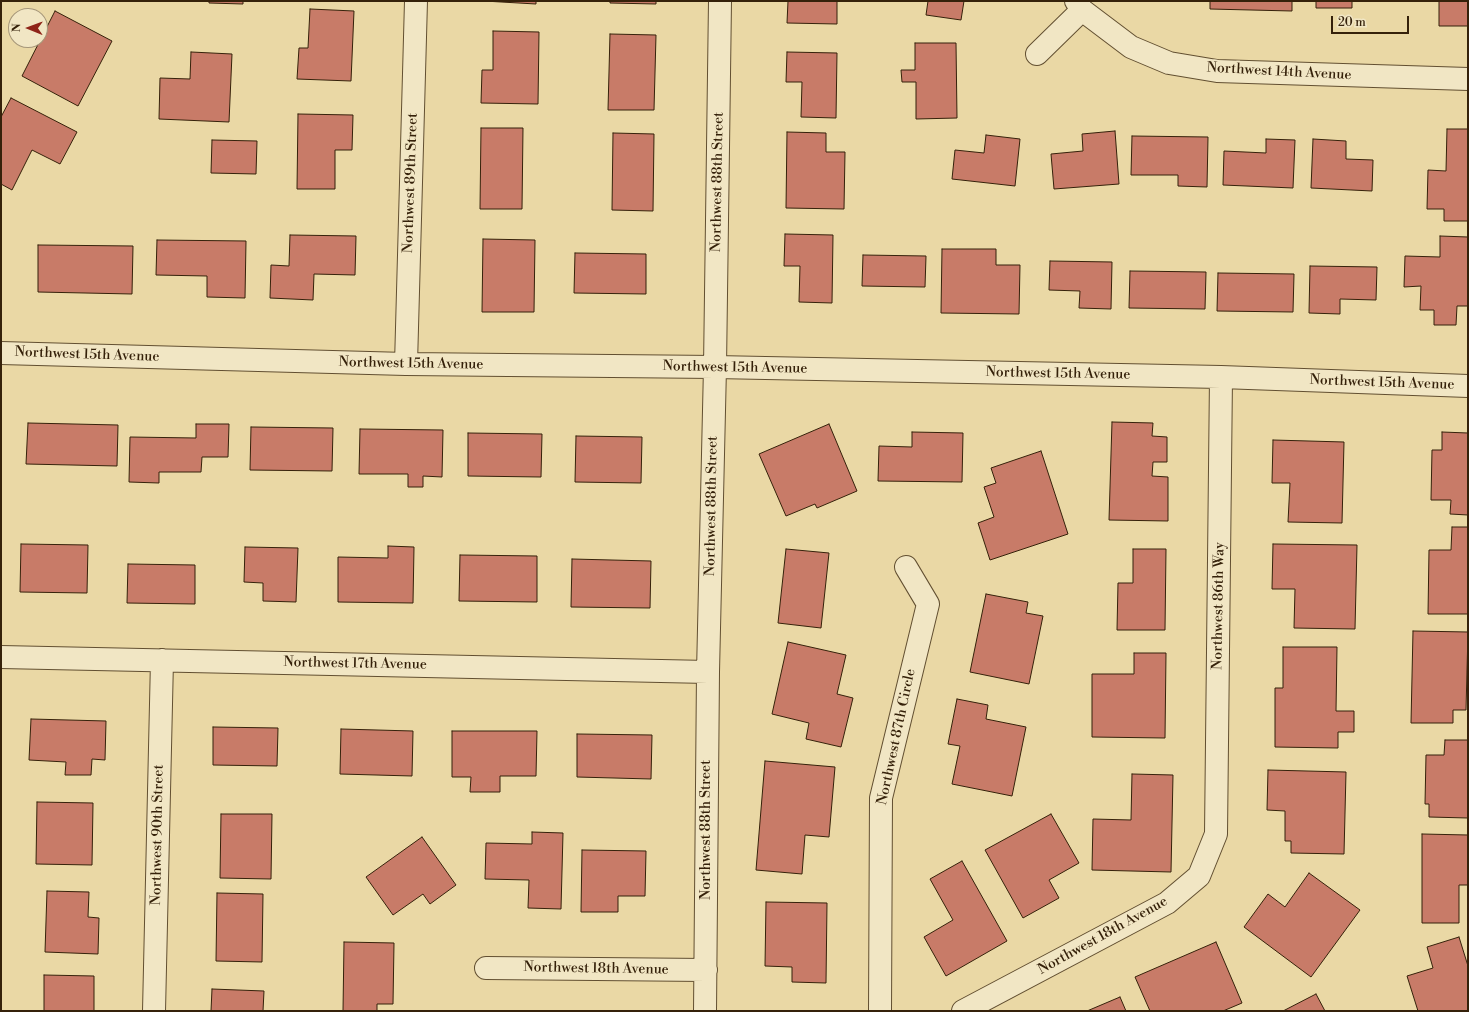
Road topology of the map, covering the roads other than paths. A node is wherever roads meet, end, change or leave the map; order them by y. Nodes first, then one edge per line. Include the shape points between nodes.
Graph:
1 (416, 1) edge
2 (720, 1) edge
3 (1079, 5) edge
4 (1037, 54) dead end
5 (1468, 79) edge
6 (1, 353) edge
7 (406, 364) junction
8 (715, 367) junction
9 (1222, 377) junction
10 (1468, 386) edge
11 (906, 567) dead end
12 (1, 657) edge
13 (162, 660) junction
14 (708, 672) junction
15 (1216, 834) joint
16 (486, 968) dead end
17 (706, 970) junction
18 (154, 1011) edge
19 (705, 1011) edge
20 (880, 1011) edge
21 (963, 1011) edge

1 - 7 street, Northwest 89th Street
2 - 8 street, Northwest 88th Street
3 - 4 street
3 - 5 street, Northwest 14th Avenue via 1131,47 1169,63 1217,71
6 - 7 street, Northwest 15th Avenue
7 - 8 street, Northwest 15th Avenue
8 - 9 street, Northwest 15th Avenue
8 - 14 street, Northwest 88th Street
9 - 10 street, Northwest 15th Avenue
9 - 15 street, Northwest 86th Way
11 - 20 street, Northwest 87th Circle via 928,604 881,798
12 - 13 street, Northwest 17th Avenue
13 - 14 street, Northwest 17th Avenue
13 - 18 street, Northwest 90th Street
14 - 17 street, Northwest 88th Street
15 - 21 street, Northwest 18th Avenue via 1199,876 1167,903
16 - 17 street, Northwest 18th Avenue
17 - 19 street, Northwest 88th Street

